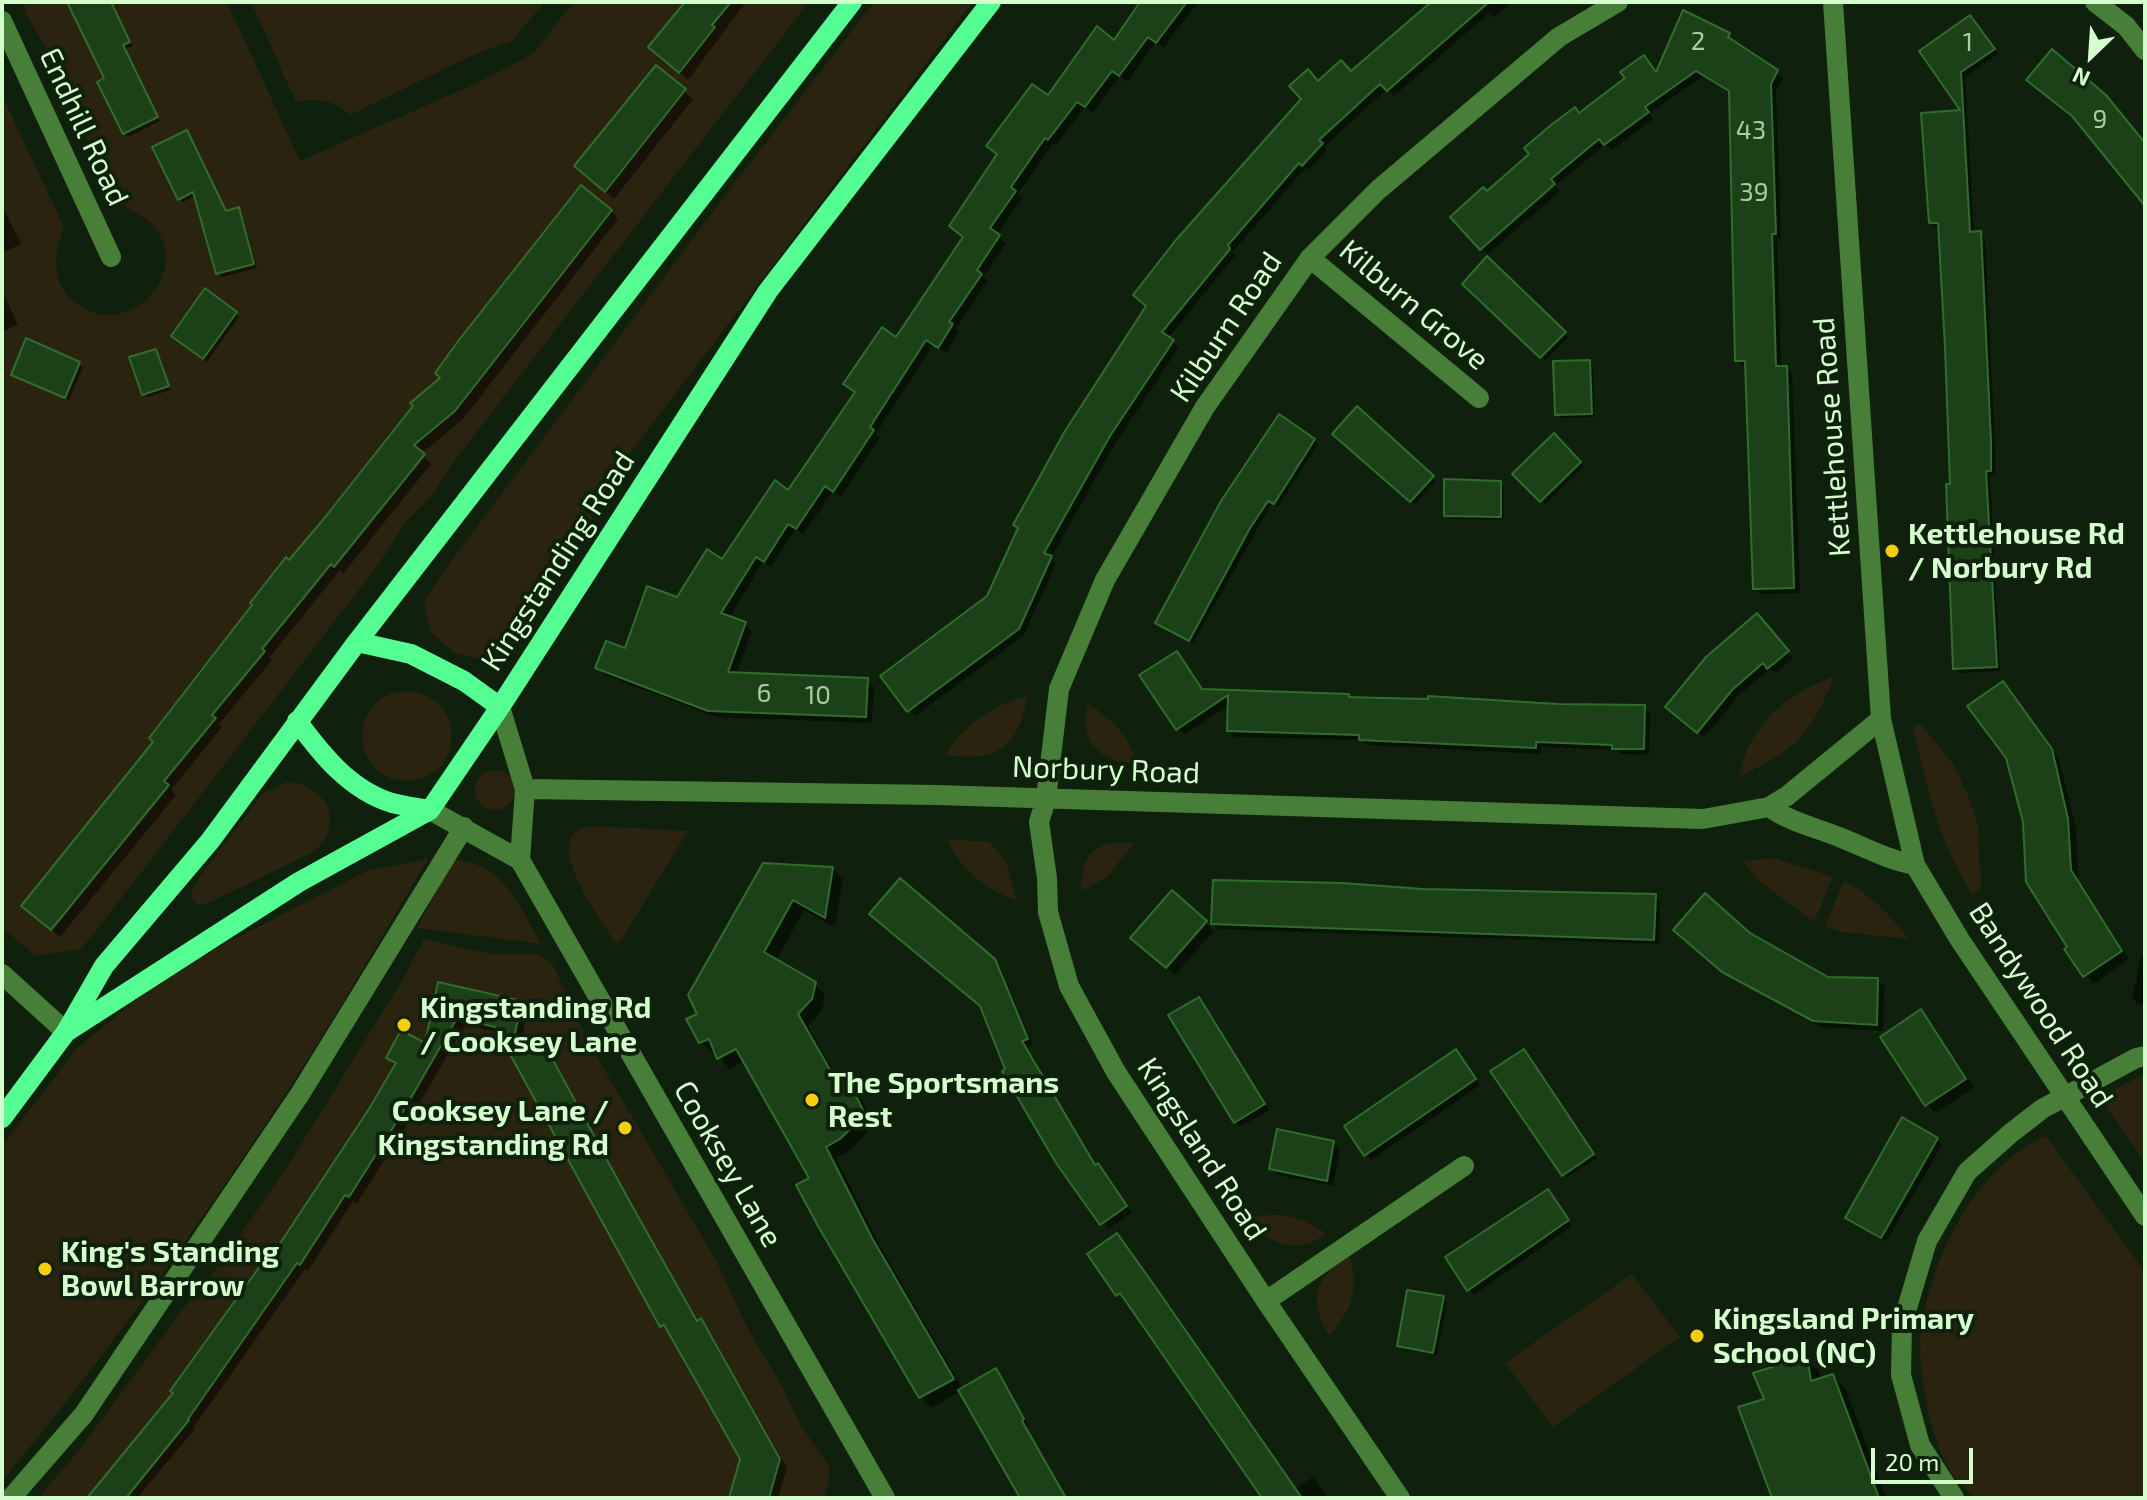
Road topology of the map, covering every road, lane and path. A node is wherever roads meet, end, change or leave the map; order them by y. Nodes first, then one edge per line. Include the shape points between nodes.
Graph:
1 (852, 2) edge
2 (991, 2) edge
3 (1618, 2) edge
4 (1833, 2) edge
5 (2095, 2) edge
6 (2, 21) edge
7 (2145, 50) edge
8 (111, 257) dead end
9 (1310, 258) junction
10 (1479, 398) dead end
11 (357, 642) junction
12 (500, 707) junction
13 (1881, 719) junction
14 (297, 721) junction
15 (525, 789) junction
16 (1046, 799) junction
17 (1769, 807) junction
18 (430, 810) junction
19 (464, 827) junction
20 (520, 860) junction
21 (1915, 865) junction
22 (2, 974) edge
23 (66, 1032) junction
24 (2145, 1056) edge
25 (2065, 1099) junction
26 (2, 1118) edge
27 (1464, 1166) dead end
28 (2145, 1216) edge
29 (1266, 1301) junction
30 (11, 1498) edge
31 (885, 1498) edge
32 (1400, 1498) edge
33 (1954, 1498) edge

1 - 11 main road, Kingstanding Road
2 - 12 main road, Kingstanding Road via 768,291
3 - 9 street, Kilburn Road via 1559,37 1378,190
4 - 13 street, Kettlehouse Road
5 - 7 street via 2126,26
6 - 8 street, Endhill Road
9 - 10 street, Kilburn Grove
9 - 16 street, Kilburn Road via 1205,407 1105,580 1059,689
11 - 12 main road via 411,654
11 - 14 main road, Kingstanding Road
12 - 15 street
12 - 18 main road, Kingstanding Road
13 - 17 street, Norbury Road
13 - 21 street, Kettlehouse Road
14 - 18 main road via 317,750 354,785 391,803
14 - 23 main road, Kingstanding Road via 210,841 104,966
15 - 16 street, Norbury Road
15 - 20 street
16 - 17 street, Norbury Road via 1703,819
16 - 29 street, Kingsland Road via 1039,822 1048,912 1069,986 1116,1072
17 - 21 street via 1786,819
18 - 19 street, Cooksey Lane
18 - 23 main road, Kingstanding Road via 299,882
19 - 20 street, Cooksey Lane
19 - 30 street via 300,1094 84,1414
20 - 31 street, Cooksey Lane
21 - 25 street, Bandywood Road
22 - 23 street
23 - 26 main road, Kingstanding Road
24 - 25 street
25 - 28 street, Bandywood Road
25 - 33 street via 2042,1109 1967,1172 1927,1241 1909,1299 1902,1325 1901,1375 1920,1445
27 - 29 street
29 - 32 street, Kingsland Road

